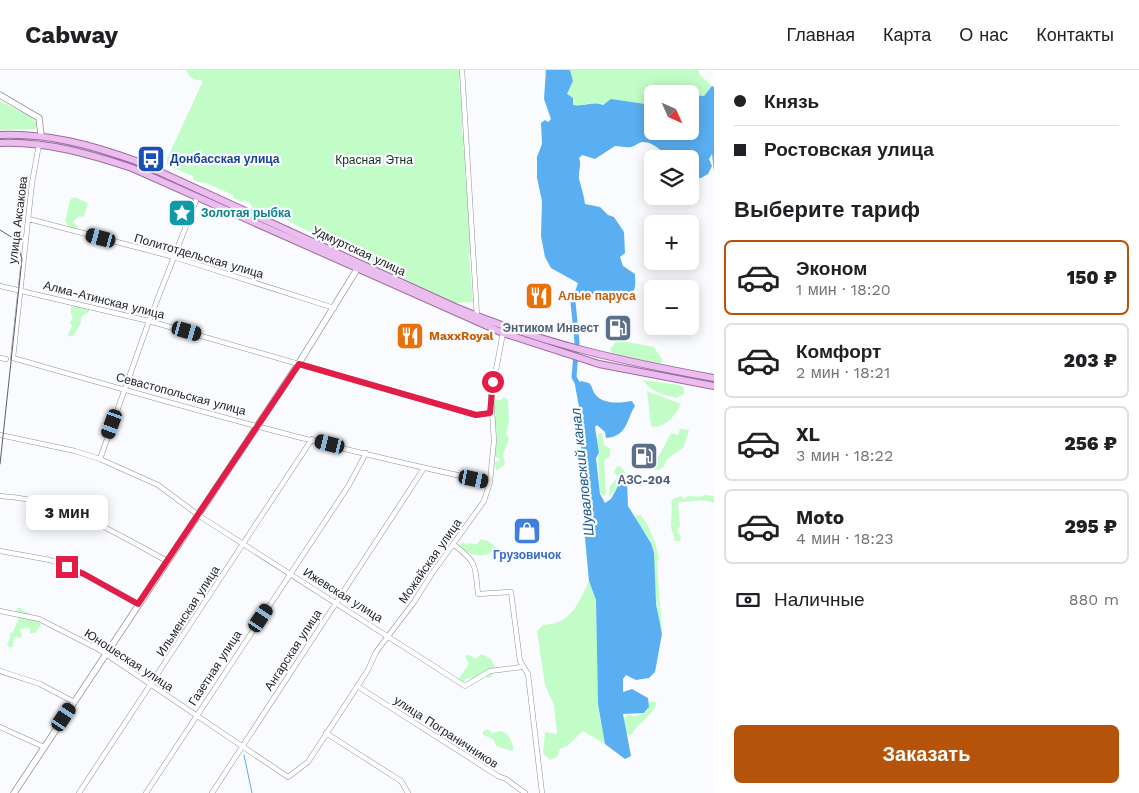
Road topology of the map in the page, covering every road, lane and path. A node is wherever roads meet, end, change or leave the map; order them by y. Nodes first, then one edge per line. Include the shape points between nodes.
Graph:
1 (462, 70) edge
2 (0, 95) edge
3 (0, 135) edge
4 (41, 135) junction
5 (0, 143) edge
6 (39, 144) junction
7 (197, 198) junction
8 (29, 219) junction
9 (174, 258) junction
10 (359, 267) junction
11 (0, 286) edge
12 (20, 289) junction
13 (334, 308) junction
14 (477, 316) junction
15 (149, 321) junction
16 (503, 333) junction
17 (568, 351) junction
18 (586, 356) junction
19 (0, 358) edge
20 (13, 358) joint
21 (6, 359) dead end
22 (299, 364) junction
23 (714, 378) edge
24 (714, 386) edge
25 (125, 390) junction
26 (490, 413) junction
27 (257, 425) junction
28 (0, 436) edge
29 (312, 439) junction
30 (366, 453) junction
31 (100, 459) junction
32 (424, 468) junction
33 (490, 482) junction
34 (0, 496) edge
35 (198, 514) junction
36 (245, 544) junction
37 (454, 545) junction
38 (0, 551) edge
39 (167, 561) junction
40 (290, 574) junction
41 (336, 603) junction
42 (138, 604) junction
43 (0, 612) edge
44 (388, 635) junction
45 (106, 654) junction
46 (522, 667) junction
47 (0, 670) edge
48 (151, 685) junction
49 (357, 686) junction
50 (74, 702) junction
51 (196, 715) junction
52 (0, 727) edge
53 (326, 733) junction
54 (242, 745) junction
55 (44, 747) junction
56 (288, 778) joint
57 (14, 793) edge
58 (79, 793) edge
59 (146, 793) edge
60 (212, 793) edge
61 (408, 793) edge
62 (525, 793) edge
63 (542, 793) edge

1 - 14 street
2 - 4 street via 38,118
3 - 4 main road, Удмуртская улица
4 - 6 main road
4 - 10 main road, Удмуртская улица via 78,142 136,161
5 - 6 main road, Удмуртская улица
6 - 7 main road, Удмуртская улица via 132,168
6 - 8 street, улица Аксакова
7 - 9 street
7 - 10 main road, Удмуртская улица
8 - 9 street, Политотдельская улица
8 - 12 street, улица Аксакова
9 - 13 street, Политотдельская улица
9 - 15 street
10 - 13 street
10 - 14 main road, Удмуртская улица
10 - 16 main road, Удмуртская улица
11 - 12 street, Алма-Атинская улица
12 - 15 street, Алма-Атинская улица
12 - 20 street, улица Аксакова
13 - 22 street
14 - 17 main road, Удмуртская улица
15 - 22 street, Алма-Атинская улица
15 - 25 street
16 - 17 main road, Удмуртская улица
16 - 26 street, Можайская улица
17 - 18 main road, Удмуртская улица
18 - 23 main road, Удмуртская улица
18 - 24 main road, Удмуртская улица
19 - 21 street
20 - 25 street, Севастопольская улица
22 - 26 street, Алма-Атинская улица via 476,415
22 - 27 street
25 - 27 street, Севастопольская улица
25 - 31 street
26 - 33 street, Можайская улица via 494,440
27 - 29 street, Севастопольская улица
27 - 35 street
28 - 31 street, Ижевская улица
29 - 30 street, Севастопольская улица
29 - 36 street, Ильменская улица
30 - 32 street, Севастопольская улица
30 - 40 street, Газетная улица
31 - 35 street, Ижевская улица via 158,485
32 - 33 street, Севастопольская улица
32 - 41 street, Ангарская улица
33 - 37 street, Можайская улица via 484,501
34 - 39 street via 35,500 64,509 110,529
35 - 36 street, Ижевская улица
35 - 39 street
36 - 40 street, Ижевская улица
36 - 48 street, Ильменская улица
37 - 44 street, Можайская улица
37 - 46 street via 475,564 478,594 511,592
38 - 42 street via 50,560 84,574
39 - 42 street
40 - 41 street, Ижевская улица
40 - 51 street, Газетная улица
41 - 44 street, Ижевская улица
41 - 54 street, Ангарская улица
42 - 45 street
43 - 45 street, Юношеская улица via 39,619
44 - 46 street, Ижевская улица via 465,686 490,671
44 - 49 street, Можайская улица
45 - 48 street, Юношеская улица
45 - 50 street
46 - 63 street via 528,674
47 - 50 street via 40,684
48 - 51 street, Юношеская улица
48 - 58 street, Ильменская улица
49 - 53 street, Можайская улица
49 - 62 street, улица Пограничников
50 - 55 street
51 - 54 street, Юношеская улица
51 - 59 street, Газетная улица
52 - 55 street
53 - 56 street, Можайская улица via 308,762
53 - 61 street via 401,781
54 - 56 street, Юношеская улица
54 - 60 street, Ангарская улица
55 - 57 street

